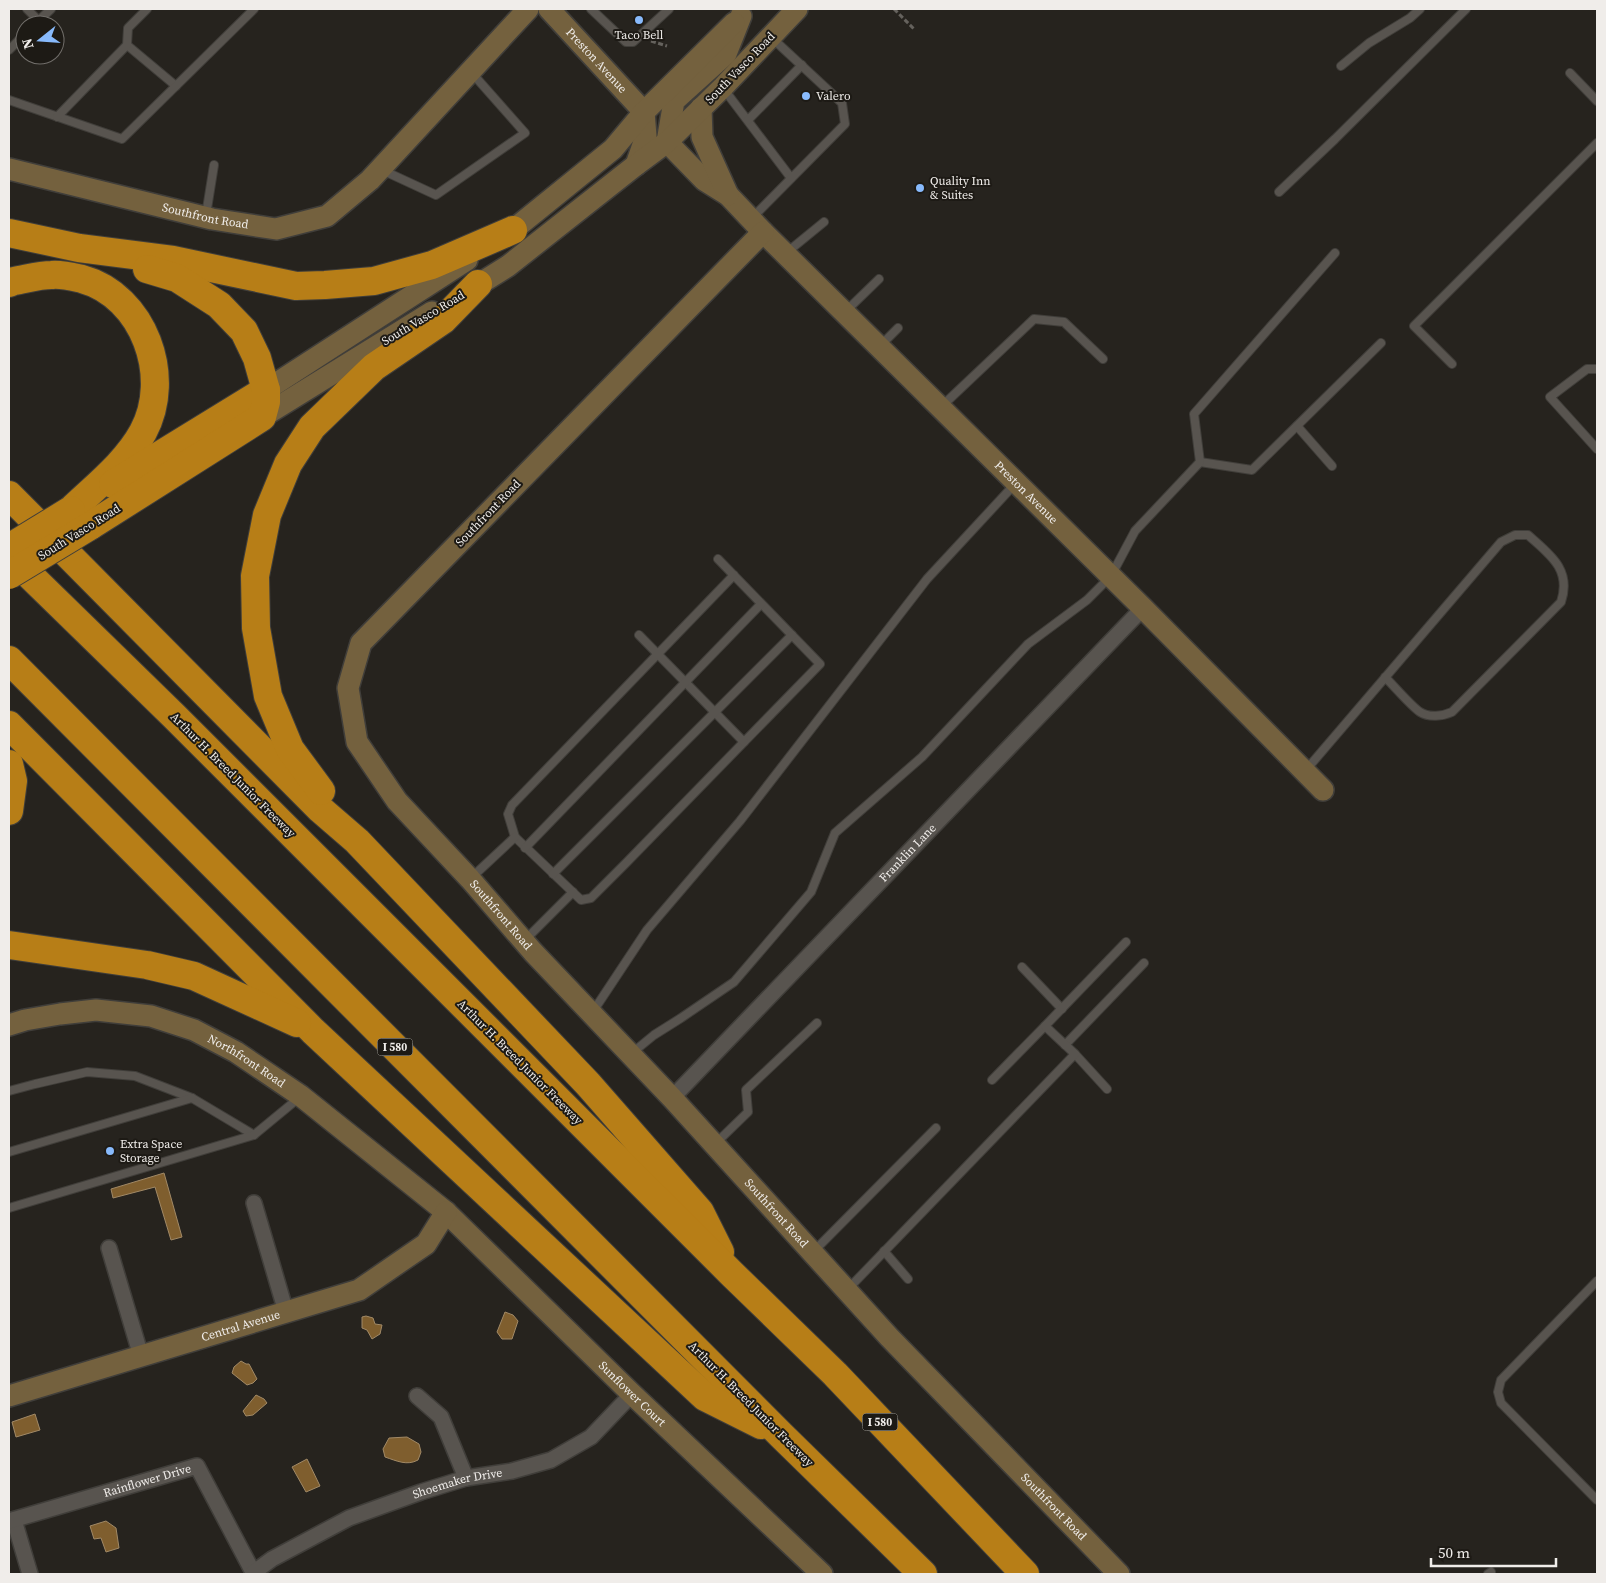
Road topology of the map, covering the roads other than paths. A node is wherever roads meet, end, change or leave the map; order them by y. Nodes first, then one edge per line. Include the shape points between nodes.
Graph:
1 (148, 9) edge
2 (254, 9) edge
3 (528, 9) edge
4 (549, 9) edge
5 (591, 9) edge
6 (669, 9) edge
7 (797, 9) edge
8 (1420, 9) edge
9 (1466, 9) edge
10 (745, 12) edge
11 (771, 36) junction
12 (127, 45) junction
13 (802, 65) junction
14 (1342, 66) dead end
15 (470, 71) junction
16 (1570, 73) dead end
17 (176, 86) junction
18 (723, 87) junction
19 (9, 100) edge
20 (1597, 100) edge
21 (701, 108) junction
22 (644, 112) junction
23 (58, 117) junction
24 (748, 120) junction
25 (667, 142) junction
26 (1597, 143) edge
27 (214, 165) dead end
28 (636, 165) junction
29 (9, 168) edge
30 (380, 169) junction
31 (792, 178) junction
32 (1278, 192) dead end
33 (728, 195) junction
34 (205, 217) junction
35 (824, 222) dead end
36 (757, 225) junction
37 (513, 230) junction
38 (9, 233) edge
39 (79, 248) junction
40 (785, 253) junction
41 (1335, 253) dead end
42 (878, 279) dead end
43 (9, 284) edge
44 (478, 284) junction
45 (844, 312) junction
46 (898, 328) dead end
47 (1381, 343) dead end
48 (880, 347) junction
49 (1103, 359) dead end
50 (1452, 364) dead end
51 (1597, 369) edge
52 (266, 390) junction
53 (941, 407) junction
54 (262, 416) junction
55 (1296, 426) junction
56 (1597, 449) edge
57 (1200, 462) junction
58 (1332, 466) dead end
59 (1017, 482) junction
60 (9, 495) edge
61 (80, 518) junction
62 (9, 548) edge
63 (9, 555) edge
64 (718, 559) dead end
65 (9, 575) edge
66 (734, 575) junction
67 (1111, 576) junction
68 (761, 604) junction
69 (1143, 608) junction
70 (639, 635) dead end
71 (792, 636) junction
72 (658, 654) junction
73 (9, 660) edge
74 (1385, 677) junction
75 (685, 682) junction
76 (715, 712) junction
77 (9, 725) edge
78 (744, 742) junction
79 (9, 764) edge
80 (1305, 771) junction
81 (1323, 790) dead end
82 (9, 811) edge
83 (514, 837) junction
84 (357, 841) junction
85 (526, 848) junction
86 (553, 874) junction
87 (470, 879) junction
88 (573, 892) junction
89 (524, 941) junction
90 (1126, 942) dead end
91 (9, 945) edge
92 (1144, 964) dead end
93 (1022, 967) dead end
94 (1062, 1009) junction
95 (592, 1014) junction
96 (817, 1023) dead end
97 (9, 1025) edge
98 (1045, 1026) junction
99 (313, 1031) junction
100 (1065, 1045) junction
101 (630, 1054) junction
102 (1075, 1054) junction
103 (992, 1080) dead end
104 (1107, 1089) dead end
105 (9, 1091) edge
106 (301, 1096) junction
107 (192, 1098) junction
108 (672, 1098) junction
109 (936, 1128) dead end
110 (254, 1135) junction
111 (714, 1145) junction
112 (9, 1152) edge
113 (254, 1203) dead end
114 (9, 1208) edge
115 (446, 1212) junction
116 (109, 1248) dead end
117 (884, 1251) junction
118 (812, 1253) junction
119 (732, 1274) junction
120 (908, 1278) dead end
121 (1597, 1281) edge
122 (846, 1290) junction
123 (286, 1312) junction
124 (141, 1356) junction
125 (632, 1394) junction
126 (9, 1396) edge
127 (417, 1396) dead end
128 (781, 1435) junction
129 (466, 1478) junction
130 (1597, 1500) edge
131 (11, 1521) edge
132 (30, 1574) edge
133 (253, 1574) edge
134 (822, 1574) edge
135 (922, 1574) edge
136 (1025, 1574) edge
137 (1119, 1574) edge

1 - 12 lane via 128,28
2 - 17 lane
3 - 15 street, Southfront Road
4 - 22 street, Preston Avenue
5 - 6 lane via 626,42 633,42
7 - 11 street, South Vasco Road
8 - 14 lane via 1368,43
9 - 32 lane
10 - 22 street, South Vasco Road
10 - 25 street via 726,54 674,101
11 - 13 lane
11 - 18 street, South Vasco Road
12 - 17 lane
12 - 23 lane
13 - 24 lane
13 - 31 lane via 842,103 845,124
15 - 30 street, Southfront Road
15 - 30 lane via 525,133 436,195
16 - 20 lane
17 - 23 lane via 122,139
18 - 21 street, South Vasco Road
18 - 24 lane
19 - 23 lane
21 - 25 street, South Vasco Road
21 - 33 street via 702,138
22 - 28 street via 646,136
22 - 37 street, South Vasco Road via 613,150
24 - 31 lane
25 - 28 street, South Vasco Road
25 - 33 street via 704,180
26 - 50 lane via 1414,326
27 - 34 lane
28 - 44 street, South Vasco Road via 508,266
29 - 34 street, Southfront Road
30 - 34 street, Southfront Road via 327,216 276,229
31 - 36 lane
33 - 36 street, Preston Avenue
35 - 40 lane
36 - 40 street, Preston Avenue
36 - 87 street, Southfront Road via 361,643 348,688 357,742 397,802
37 - 39 highway via 432,265 374,281 325,285 296,286 173,260
37 - 52 street, South Vasco Road
38 - 39 highway
39 - 52 highway via 177,278 219,305 244,331 257,358
40 - 45 street, Preston Avenue
41 - 57 lane via 1194,414
42 - 45 lane
43 - 61 highway via 52,274 83,280 109,291 133,314 152,353 156,381 152,411 144,431 109,474
44 - 54 street, South Vasco Road
44 - 84 highway via 443,320 374,367 312,427 288,464 267,515 255,576 256,628 268,696 290,749
45 - 48 street, Preston Avenue
46 - 48 lane
47 - 55 lane
48 - 53 street, Preston Avenue
49 - 53 lane via 1064,322 1034,319
51 - 56 lane via 1587,368 1550,396
52 - 54 highway
52 - 61 highway, South Vasco Road
53 - 59 street, Preston Avenue
54 - 61 highway, South Vasco Road
55 - 57 lane via 1252,470
55 - 58 lane
57 - 67 lane via 1135,531
59 - 67 street, Preston Avenue
59 - 95 lane via 927,579 740,821 647,930
60 - 84 highway via 320,810
61 - 62 highway, South Vasco Road, bridge
61 - 65 highway, South Vasco Road, bridge
63 - 119 highway, Arthur H. Breed Junior Freeway / I 580
64 - 66 lane
66 - 68 lane
66 - 72 lane
67 - 69 street, Preston Avenue
67 - 101 lane via 1087,600 1028,644 922,757 835,833 810,892 734,982
68 - 71 lane
68 - 75 lane
69 - 80 street, Preston Avenue
69 - 108 street, Franklin Lane
70 - 72 lane
71 - 76 lane
71 - 78 lane via 820,664
72 - 75 lane
72 - 83 lane via 512,805 508,814
73 - 128 highway, Arthur H. Breed Junior Freeway / I 580
74 - 74 lane via 1500,542 1514,535 1528,534 1556,562 1564,582 1561,602 1452,712 1443,715 1421,712
74 - 80 lane
75 - 76 lane
75 - 85 lane
76 - 78 lane
76 - 86 lane
77 - 99 highway
78 - 88 lane via 591,898 581,900
79 - 82 highway via 13,781
80 - 81 street, Preston Avenue
83 - 85 lane
83 - 87 lane
84 - 119 highway via 588,1084 700,1212
85 - 86 lane
86 - 88 lane
87 - 89 street, Southfront Road
88 - 89 lane
89 - 95 street, Southfront Road
90 - 94 lane
91 - 99 highway via 147,965 194,976
92 - 100 lane
93 - 94 lane
94 - 98 lane
95 - 101 street, Southfront Road
96 - 111 lane via 746,1090 748,1112
97 - 106 street, Northfront Road via 96,1010 151,1016 194,1030 236,1052
98 - 100 lane
98 - 103 lane
99 - 128 highway via 705,1397
100 - 102 lane
101 - 108 street, Southfront Road
102 - 104 lane
102 - 117 lane
105 - 107 lane via 88,1072 135,1076
106 - 110 lane
106 - 115 street, Northfront Road
107 - 110 lane
107 - 112 lane
108 - 111 street, Southfront Road
109 - 118 lane
110 - 114 lane
111 - 118 street, Southfront Road
113 - 123 street
115 - 123 street, Central Avenue via 426,1244 359,1290
115 - 125 street, Sunflower Court
116 - 124 street
117 - 120 lane
117 - 122 lane
118 - 122 street, Southfront Road
119 - 136 highway, Arthur H. Breed Junior Freeway / I 580 via 834,1374
121 - 130 lane via 1501,1380 1498,1392 1501,1403
122 - 137 street, Southfront Road
123 - 124 street, Central Avenue
124 - 126 street, Central Avenue
125 - 129 street, Shoemaker Drive via 591,1437 551,1460
125 - 134 street, Sunflower Court
127 - 129 street via 441,1417
128 - 135 highway, Arthur H. Breed Junior Freeway / I 580
129 - 133 street, Shoemaker Drive via 349,1518 272,1559
131 - 132 street
131 - 133 street, Rainflower Drive via 197,1466

